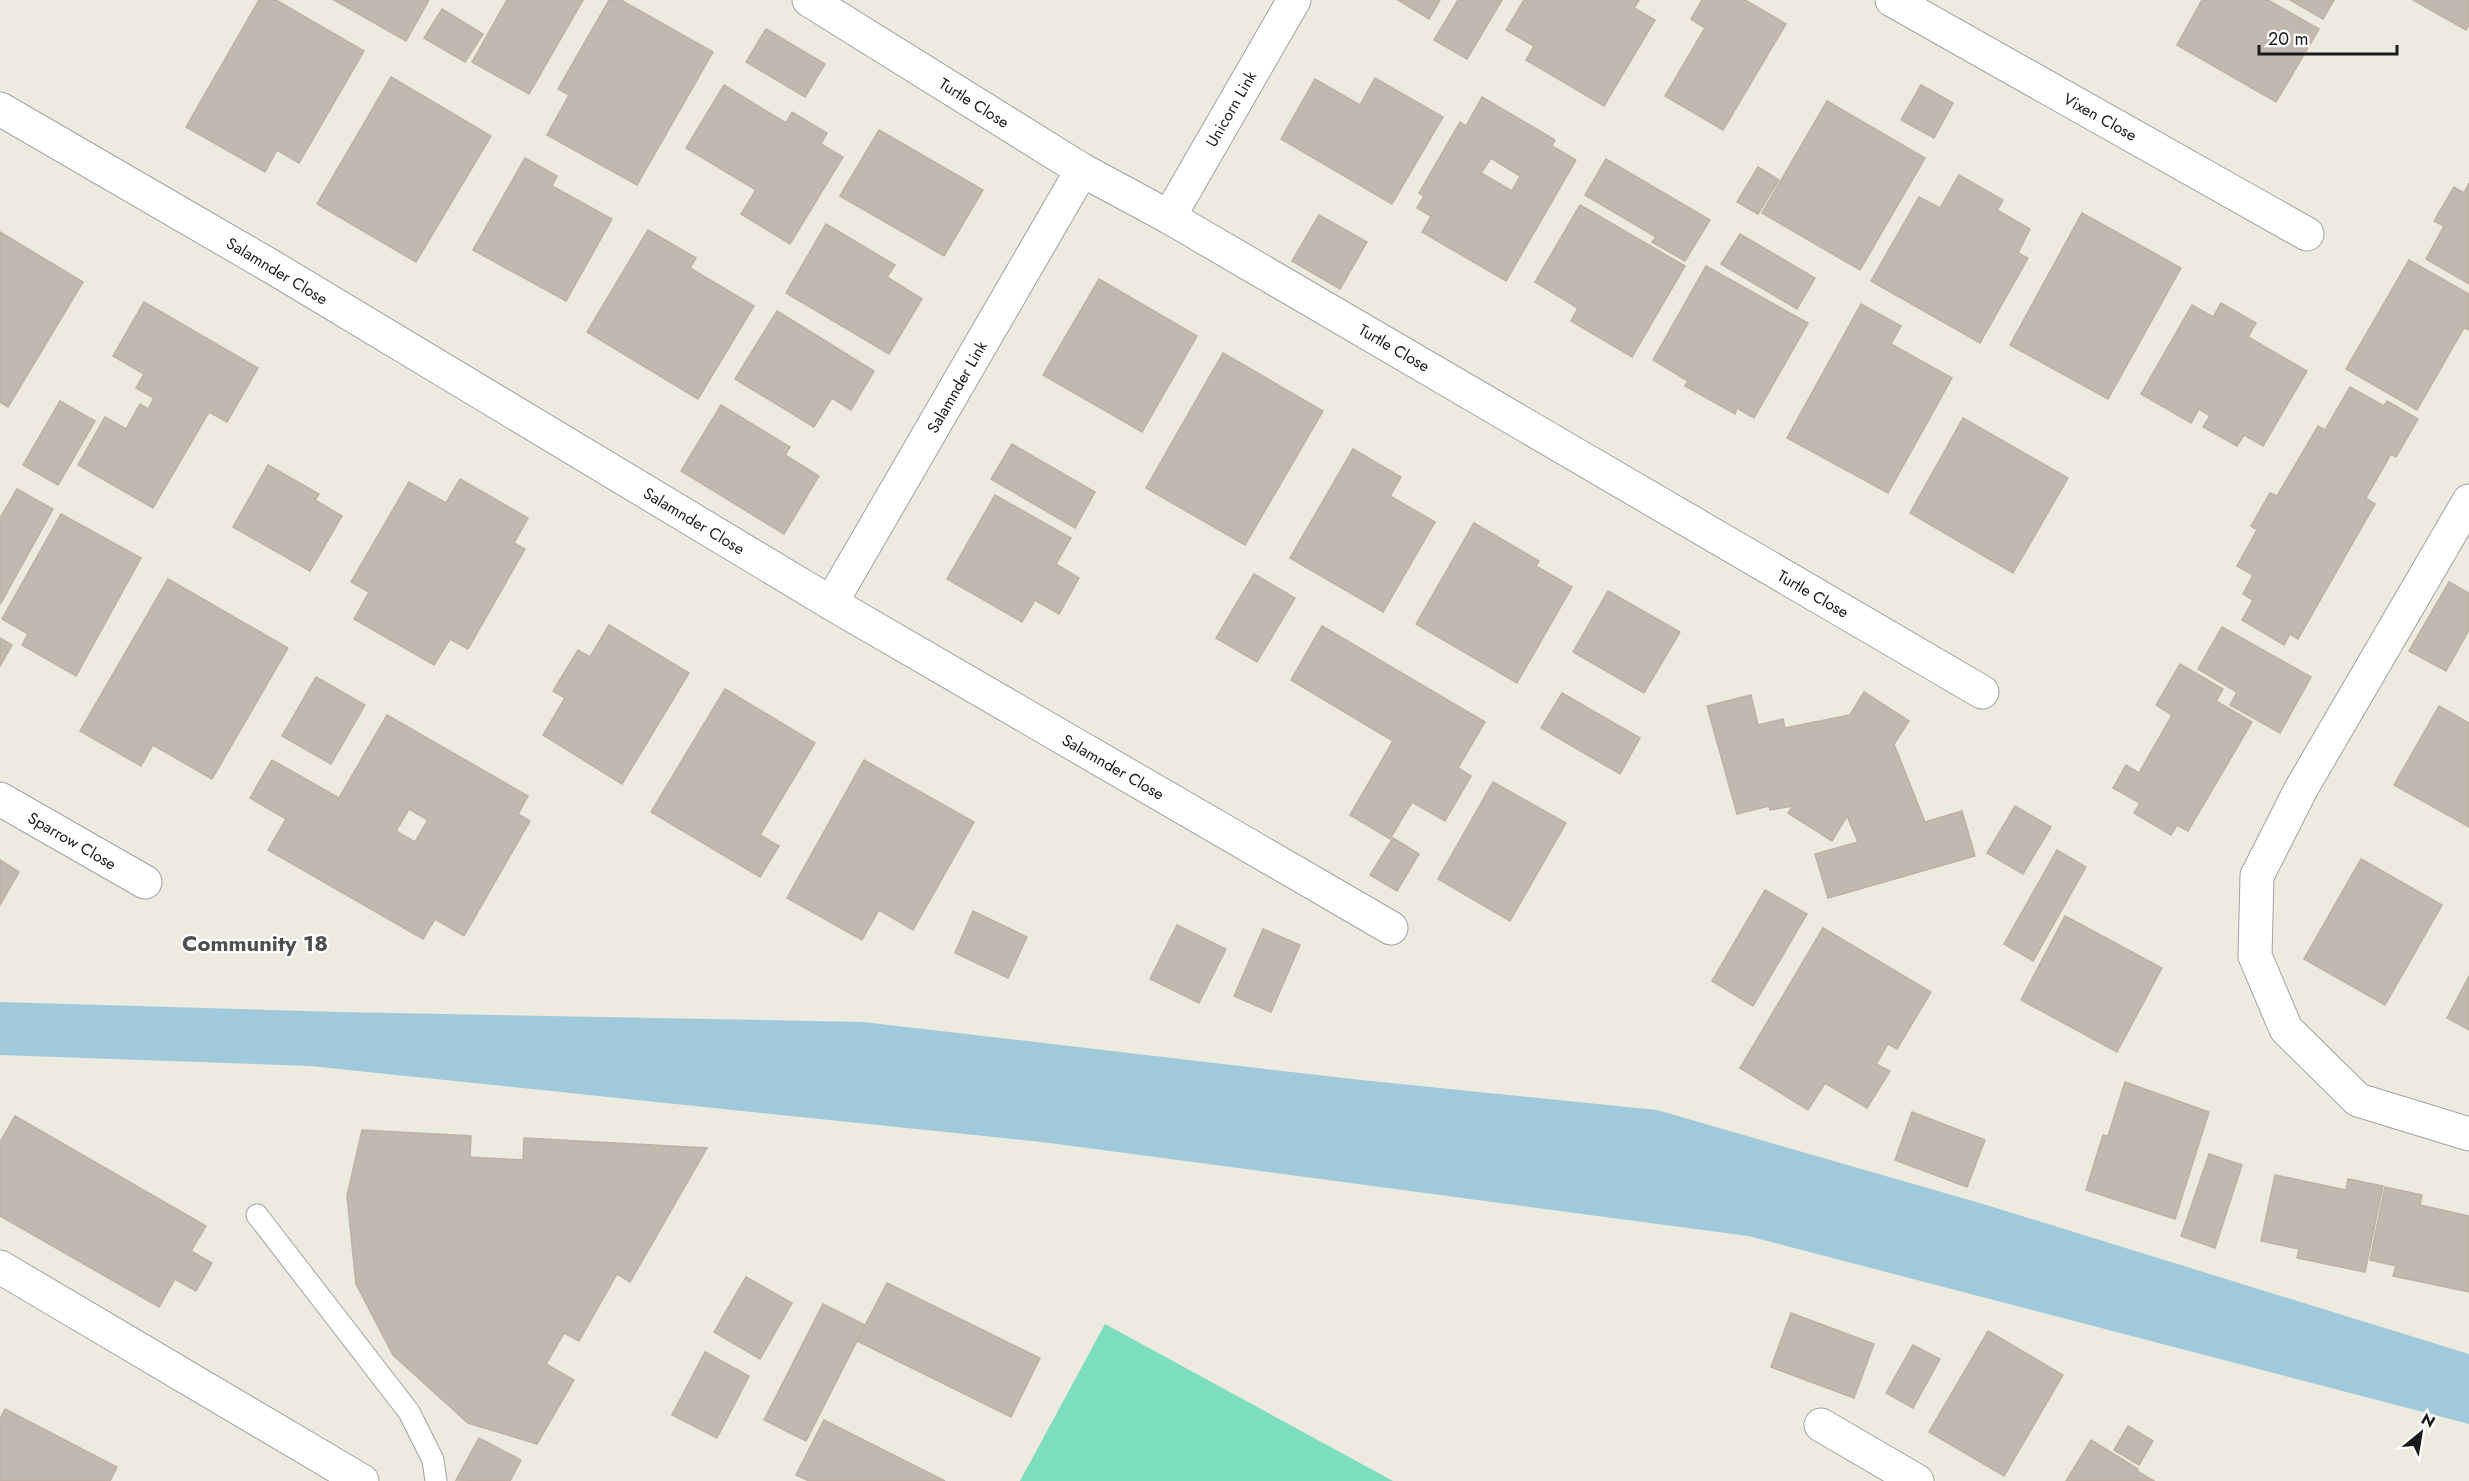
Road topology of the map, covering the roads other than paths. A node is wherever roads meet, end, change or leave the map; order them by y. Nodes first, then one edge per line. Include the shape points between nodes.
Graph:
1 (809, 0) edge
2 (1294, 0) edge
3 (1892, 0) edge
4 (0, 110) edge
5 (1083, 170) junction
6 (1169, 217) junction
7 (2307, 234) dead end
8 (2469, 501) edge
9 (831, 603) junction
10 (1982, 692) dead end
11 (0, 799) edge
12 (145, 882) dead end
13 (1391, 928) dead end
14 (2469, 1134) edge
15 (257, 1215) dead end
16 (0, 1267) edge
17 (1821, 1425) dead end
18 (362, 1481) edge
19 (436, 1481) edge
20 (1917, 1481) edge

1 - 5 street, Turtle Close
2 - 6 street, Unicorn Link
3 - 7 street, Vixen Close
4 - 9 street, Salamnder Close via 273,268
5 - 6 street, Turtle Close
5 - 9 street, Salamnder Link
6 - 10 street, Turtle Close
8 - 14 street via 2301,789 2257,876 2255,956 2286,1029 2358,1100
9 - 13 street, Salamnder Close
11 - 12 street, Sparrow Close
15 - 19 lane via 409,1412 433,1460
16 - 18 street
17 - 20 street

